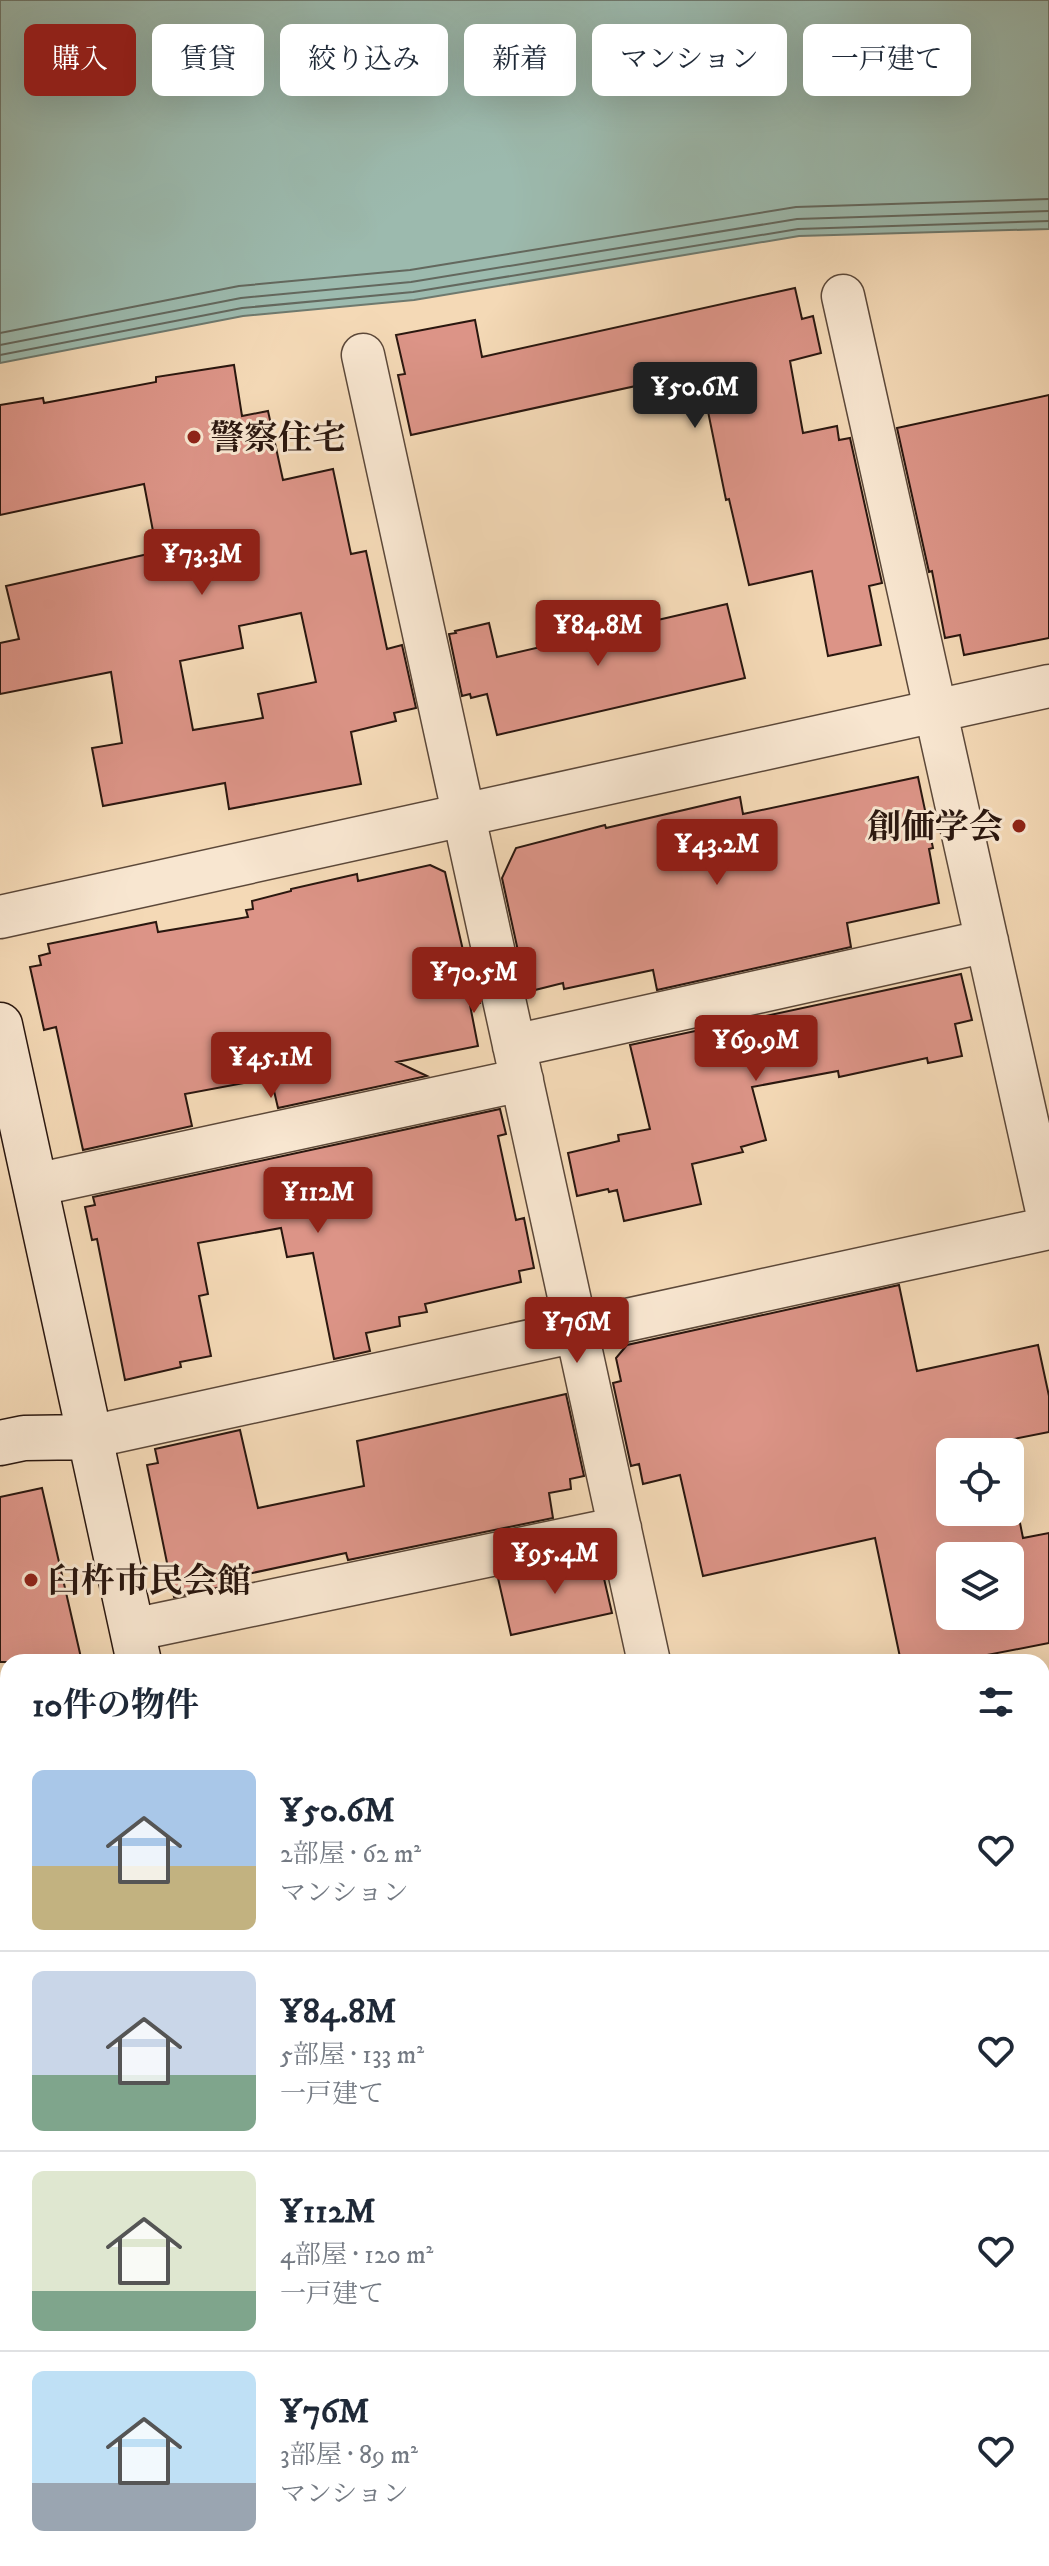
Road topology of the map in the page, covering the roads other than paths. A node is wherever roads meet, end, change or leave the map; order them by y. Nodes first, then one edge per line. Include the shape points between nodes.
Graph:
1 (843, 296) dead end
2 (363, 355) dead end
3 (1049, 686) edge
4 (935, 712) junction
5 (463, 815) junction
6 (0, 917) edge
7 (987, 941) junction
8 (0, 1025) edge
9 (518, 1063) junction
10 (35, 1185) junction
11 (1049, 1220) edge
12 (1049, 1228) edge
13 (577, 1331) junction
14 (90, 1437) junction
15 (0, 1443) edge
16 (620, 1528) junction
17 (136, 1646) edge
18 (647, 1654) edge

1 - 4 street
2 - 5 street
3 - 4 street
4 - 5 street
4 - 7 street
5 - 6 street
5 - 9 street
7 - 9 street
7 - 11 street
8 - 10 street
9 - 10 street
9 - 13 street
10 - 14 street
12 - 13 street
13 - 14 street
13 - 16 street
14 - 15 street
14 - 17 street
16 - 17 street
16 - 18 street

